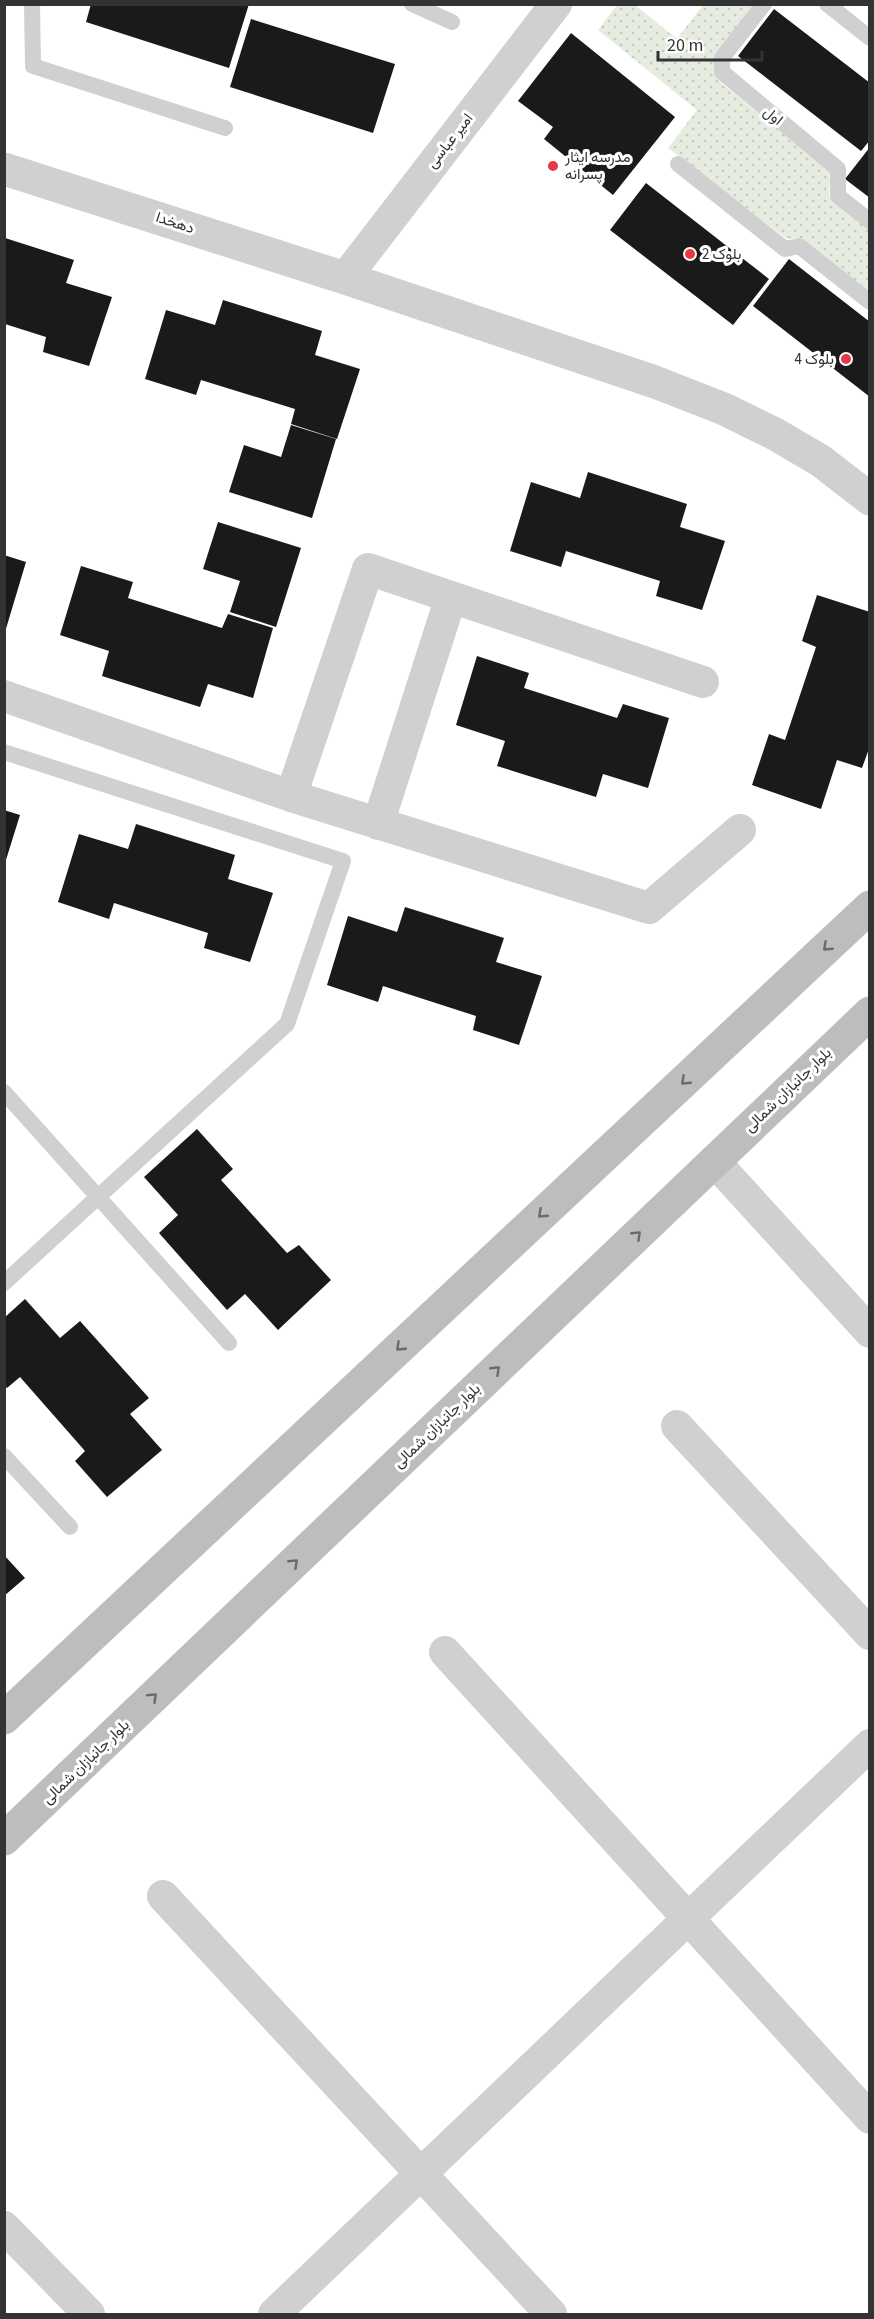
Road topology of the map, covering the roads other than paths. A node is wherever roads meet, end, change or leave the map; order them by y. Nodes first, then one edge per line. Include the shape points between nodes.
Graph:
1 (32, 4) edge
2 (412, 4) edge
3 (556, 4) edge
4 (764, 4) edge
5 (827, 4) edge
6 (452, 22) dead end
7 (870, 38) edge
8 (225, 128) dead end
9 (678, 164) dead end
10 (4, 169) edge
11 (870, 221) edge
12 (345, 278) junction
13 (870, 302) edge
14 (870, 499) edge
15 (452, 597) junction
16 (703, 682) dead end
17 (4, 696) edge
18 (4, 752) edge
19 (291, 796) junction
20 (378, 824) junction
21 (740, 830) dead end
22 (870, 907) edge
23 (870, 1012) edge
24 (4, 1092) edge
25 (714, 1161) junction
26 (98, 1197) junction
27 (4, 1283) edge
28 (870, 1332) edge
29 (229, 1343) dead end
30 (677, 1426) dead end
31 (4, 1456) edge
32 (70, 1527) dead end
33 (870, 1634) edge
34 (445, 1652) dead end
35 (4, 1718) edge
36 (870, 1745) edge
37 (4, 1839) edge
38 (163, 1896) dead end
39 (688, 1918) junction
40 (870, 2118) edge
41 (420, 2175) junction
42 (4, 2226) edge
43 (89, 2314) edge
44 (274, 2314) edge
45 (551, 2314) edge

1 - 8 lane via 33,66
2 - 6 lane
3 - 12 street, امیر عباسی
4 - 11 lane, اول via 722,58 722,72 838,169 838,196
5 - 7 lane
9 - 13 lane via 785,249 799,246
10 - 12 street, دهخدا
12 - 14 street, دهخدا via 655,382 724,410 821,461
15 - 16 street
15 - 19 street via 368,569
15 - 20 street
17 - 19 street
18 - 26 lane via 343,861 287,1024
19 - 20 street
20 - 21 street via 649,909
22 -> 35 main road
23 - 25 main road, بلوار جانبازان شمالی
24 - 26 lane
25 - 28 street
37 -> 25 main road, بلوار جانبازان شمالی
26 - 27 lane
26 - 29 lane
30 - 33 street
31 - 32 lane
34 - 39 street
36 - 39 street
38 - 41 street
39 - 40 street
39 - 41 street
41 - 44 street
41 - 45 street
42 - 43 street

